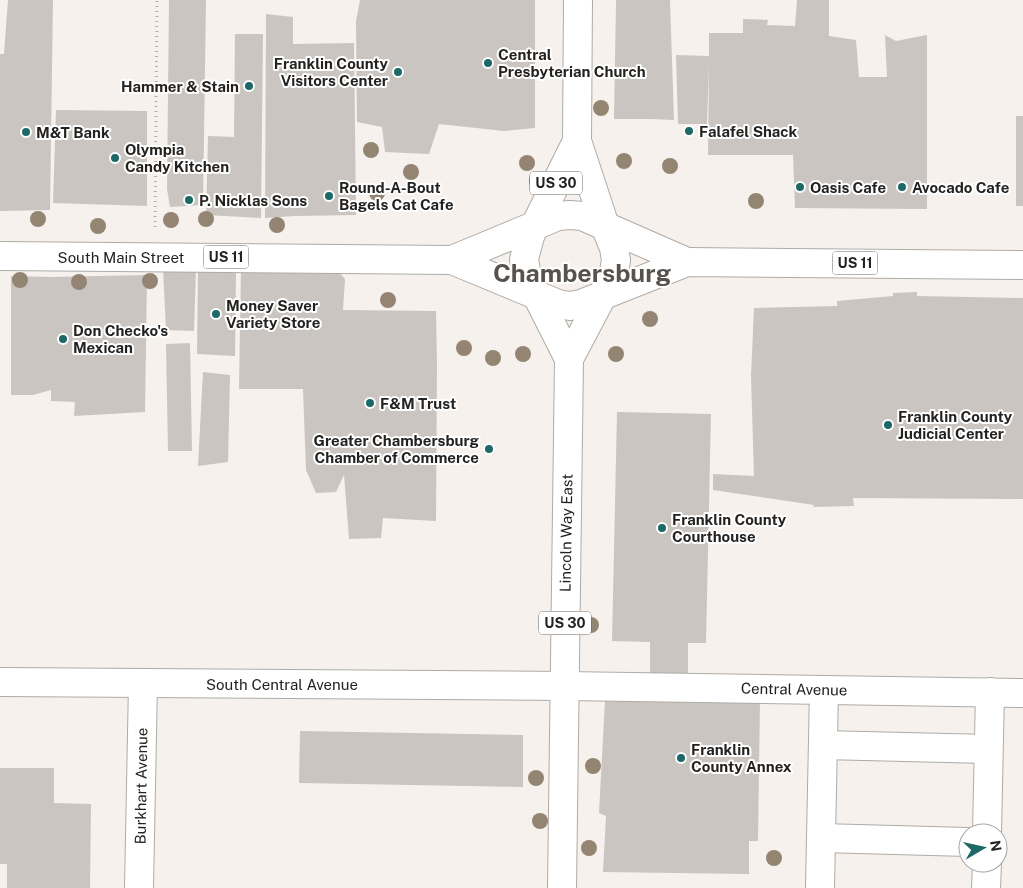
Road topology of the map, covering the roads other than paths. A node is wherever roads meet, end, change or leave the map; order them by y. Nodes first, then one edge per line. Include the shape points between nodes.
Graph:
1 (578, 0) edge
2 (577, 141) junction
3 (536, 226) junction
4 (604, 226) junction
5 (0, 256) edge
6 (452, 260) junction
7 (687, 262) junction
8 (1023, 265) edge
9 (537, 295) junction
10 (602, 296) junction
11 (569, 359) junction
12 (0, 682) edge
13 (142, 683) junction
14 (565, 686) junction
15 (824, 690) junction
16 (990, 692) junction
17 (1023, 693) edge
18 (823, 745) junction
19 (988, 749) junction
20 (987, 823) edge
21 (821, 838) junction
22 (958, 842) edge
23 (986, 873) edge
24 (139, 888) edge
25 (562, 888) edge
26 (820, 888) edge
27 (986, 888) edge

1 - 2 main road, US 30
2 - 3 main road, US 30
2 - 4 main road, US 30
3 - 4 main road, US 11 via 558,216 570,215 582,216
3 - 6 main road, South Main Street / US 11
3 - 9 main road, US 30 via 524,259
4 - 7 main road, US 11
4 - 10 main road, US 30 via 616,260
5 - 6 main road, South Main Street / US 11
6 - 9 main road, South Main Street / US 11
7 - 8 main road, US 11
7 - 10 main road, US 11
9 - 10 main road, US 11 via 570,306
9 - 11 main road, Lincoln Way East / US 30
10 - 11 main road, Lincoln Way East / US 30
11 - 14 main road, Lincoln Way East / US 30
12 - 13 main road, South Central Avenue
13 - 14 main road, South Central Avenue
13 - 24 main road, Burkhart Avenue
14 - 15 main road, Central Avenue
14 - 25 main road, Lincoln Way East / US 30
15 - 16 main road, Central Avenue
15 - 18 main road
16 - 17 main road, Central Avenue
16 - 19 main road
18 - 19 main road
18 - 21 main road
19 - 20 main road
21 - 22 main road
21 - 26 main road
23 - 27 main road

